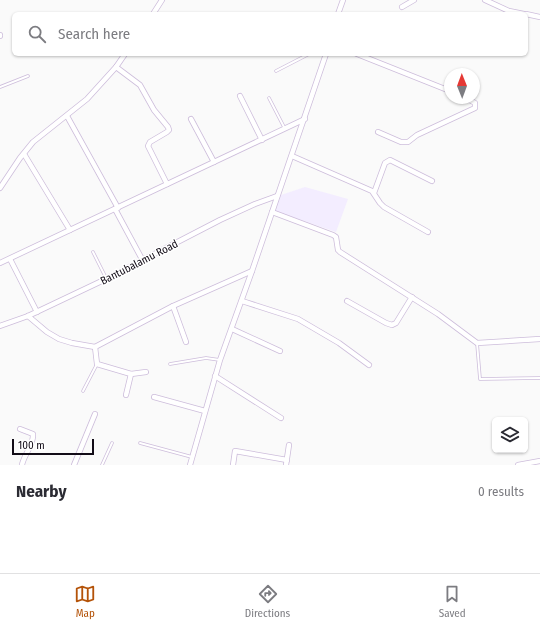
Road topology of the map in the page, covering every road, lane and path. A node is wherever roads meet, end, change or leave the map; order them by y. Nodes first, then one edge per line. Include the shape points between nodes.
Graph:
1 (162, 0) edge
2 (342, 0) edge
3 (414, 0) edge
4 (485, 0) edge
5 (402, 7) dead end
6 (154, 12) edge
7 (339, 12) edge
8 (514, 12) edge
9 (528, 15) edge
10 (540, 17) edge
11 (124, 56) edge
12 (305, 56) edge
13 (325, 56) edge
14 (364, 56) edge
15 (116, 67) junction
16 (276, 71) dead end
17 (28, 76) dead end
18 (0, 87) edge
19 (444, 89) edge
20 (240, 96) dead end
21 (269, 98) dead end
22 (475, 104) edge
23 (67, 116) junction
24 (191, 119) dead end
25 (305, 119) junction
26 (285, 129) junction
27 (378, 132) dead end
28 (262, 140) junction
29 (24, 154) junction
30 (292, 156) junction
31 (214, 162) junction
32 (432, 181) dead end
33 (167, 184) junction
34 (0, 188) edge
35 (374, 193) junction
36 (277, 196) junction
37 (117, 208) junction
38 (272, 212) junction
39 (70, 230) junction
40 (428, 232) dead end
41 (93, 252) dead end
42 (10, 258) junction
43 (143, 261) junction
44 (0, 263) edge
45 (252, 271) junction
46 (106, 279) junction
47 (412, 297) junction
48 (347, 300) dead end
49 (242, 302) junction
50 (173, 306) junction
51 (37, 312) junction
52 (28, 316) junction
53 (0, 326) edge
54 (232, 329) junction
55 (540, 339) edge
56 (186, 342) dead end
57 (477, 343) junction
58 (95, 347) junction
59 (280, 351) dead end
60 (220, 360) junction
61 (97, 364) junction
62 (170, 364) dead end
63 (368, 366) dead end
64 (146, 372) dead end
65 (131, 374) junction
66 (215, 376) junction
67 (540, 378) edge
68 (83, 391) dead end
69 (126, 394) dead end
70 (154, 397) dead end
71 (206, 411) junction
72 (95, 414) dead end
73 (280, 418) dead end
74 (20, 429) dead end
75 (112, 443) dead end
76 (140, 443) dead end
77 (289, 445) dead end
78 (192, 458) junction
79 (540, 460) edge
80 (286, 463) edge
81 (22, 465) edge
82 (74, 465) edge
83 (102, 465) edge
84 (190, 465) edge
85 (233, 465) edge
86 (292, 465) edge
87 (518, 465) edge

1 - 6 street
2 - 7 street
3 - 5 street
4 - 8 street
9 - 10 street
11 - 15 street
12 - 16 lane
13 - 25 street
14 - 19 street
15 - 23 street via 87,99
15 - 33 street via 140,85 154,110 168,127 167,132 150,142 148,146
17 - 18 lane
20 - 28 street
21 - 26 lane
22 - 27 street via 475,108 417,135 408,142 401,142
23 - 29 street via 33,142
23 - 37 street
24 - 31 street
25 - 26 street
25 - 30 street
26 - 28 street
28 - 31 street
29 - 34 street
29 - 39 street
30 - 35 street
30 - 36 street
31 - 33 street
32 - 35 street via 390,160 385,163
33 - 37 street
35 - 40 street via 384,207
36 - 38 street
36 - 43 street, Bantubalamu Road via 220,220
37 - 39 street
37 - 43 street
38 - 45 street
38 - 47 street via 333,235 340,252
39 - 42 street
41 - 46 lane
42 - 44 street
42 - 51 street
43 - 46 street, Bantubalamu Road
45 - 49 street
45 - 50 street
46 - 51 street, Bantubalamu Road
47 - 48 street via 396,323 392,325
47 - 57 street
49 - 54 street
49 - 63 street via 298,319 339,343
50 - 56 street
50 - 58 street
51 - 52 street, Bantubalamu Road
52 - 53 street, Bantubalamu Road
52 - 58 street via 60,339
54 - 59 street
54 - 60 street
55 - 57 street
57 - 67 lane via 480,379
58 - 61 street
60 - 62 lane via 206,358
60 - 66 street
61 - 65 street
61 - 68 lane
64 - 65 street
65 - 69 street
66 - 71 street
66 - 73 street
70 - 71 street
71 - 78 street
72 - 82 street
74 - 81 street via 33,434 34,439
75 - 83 lane
76 - 78 lane
77 - 80 street
78 - 84 street
79 - 87 street
80 - 85 street via 235,451
80 - 86 street

